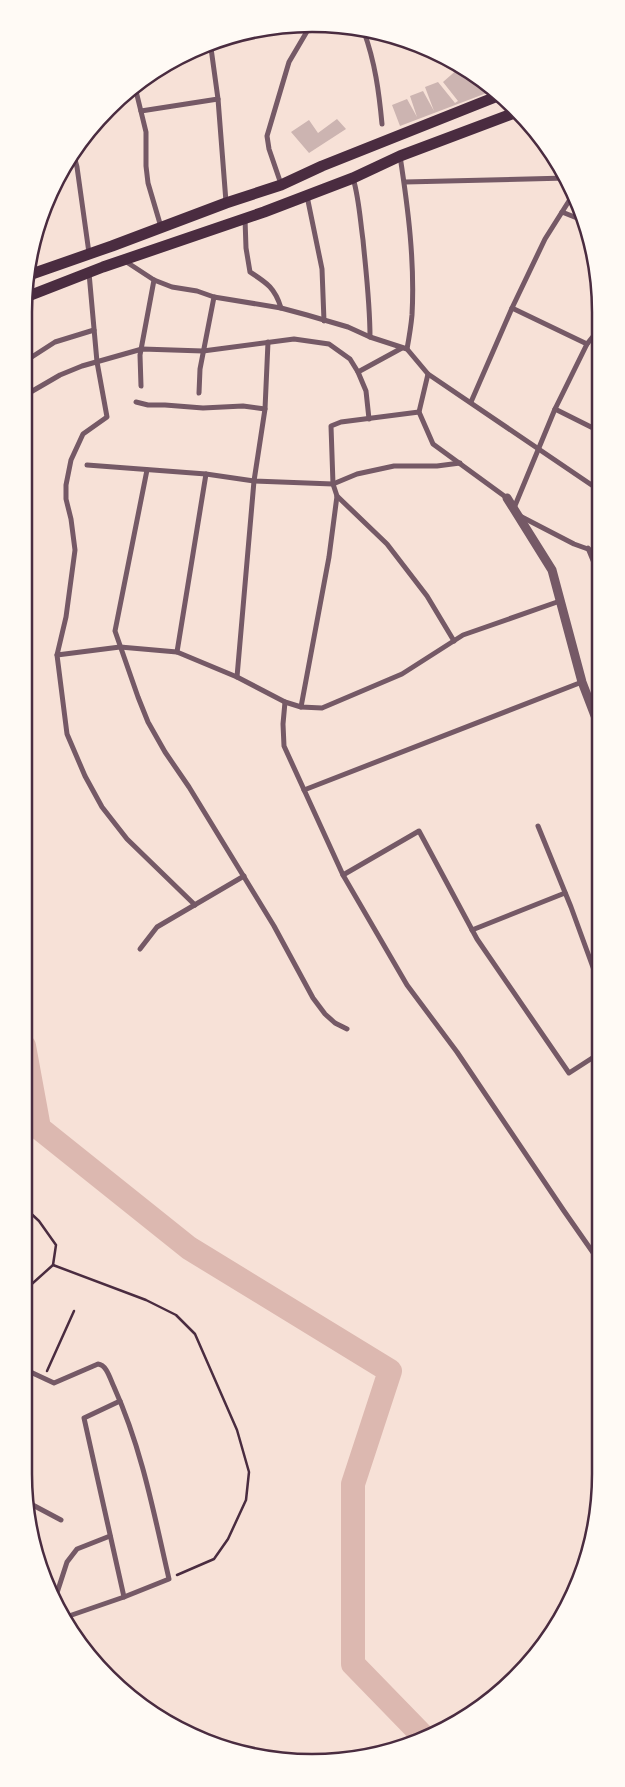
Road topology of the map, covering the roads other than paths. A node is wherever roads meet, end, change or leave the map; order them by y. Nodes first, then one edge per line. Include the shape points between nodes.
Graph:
1 (306, 32) edge
2 (366, 38) edge
3 (211, 51) edge
4 (137, 94) edge
5 (493, 98) edge
6 (218, 99) junction
7 (141, 111) junction
8 (510, 115) edge
9 (382, 124) dead end
10 (400, 156) junction
11 (76, 163) edge
12 (353, 178) junction
13 (558, 178) edge
14 (405, 182) junction
15 (281, 185) junction
16 (307, 196) junction
17 (569, 201) edge
18 (226, 202) junction
19 (562, 212) junction
20 (576, 218) edge
21 (245, 219) junction
22 (161, 227) junction
23 (90, 254) junction
24 (124, 260) junction
25 (36, 273) edge
26 (88, 273) junction
27 (154, 280) junction
28 (33, 295) edge
29 (214, 297) junction
30 (281, 308) junction
31 (512, 308) junction
32 (324, 321) junction
33 (94, 330) junction
34 (370, 337) junction
35 (592, 338) edge
36 (268, 342) junction
37 (587, 344) junction
38 (142, 349) junction
39 (405, 349) junction
40 (203, 351) junction
41 (33, 356) edge
42 (97, 362) junction
43 (358, 372) junction
44 (428, 374) junction
45 (141, 386) dead end
46 (33, 391) edge
47 (199, 393) dead end
48 (136, 402) dead end
49 (471, 402) junction
50 (265, 409) junction
51 (555, 409) junction
52 (418, 412) junction
53 (369, 419) junction
54 (592, 428) edge
55 (538, 449) junction
56 (460, 463) junction
57 (87, 465) dead end
58 (147, 470) junction
59 (206, 474) junction
60 (254, 480) junction
61 (333, 484) junction
62 (592, 485) edge
63 (337, 496) junction
64 (508, 498) joint
65 (516, 511) junction
66 (588, 548) junction
67 (592, 550) edge
68 (592, 558) edge
69 (560, 601) junction
70 (454, 641) junction
71 (120, 647) junction
72 (177, 652) junction
73 (58, 655) junction
74 (237, 677) junction
75 (582, 682) junction
76 (285, 702) junction
77 (301, 707) junction
78 (592, 708) edge
79 (304, 790) junction
80 (538, 826) dead end
81 (343, 875) junction
82 (244, 876) junction
83 (565, 893) junction
84 (195, 904) junction
85 (472, 930) junction
86 (140, 949) dead end
87 (592, 966) edge
88 (347, 1030) dead end
89 (592, 1058) edge
90 (592, 1251) edge
91 (33, 1374) edge
92 (120, 1401) junction
93 (34, 1505) edge
94 (61, 1520) dead end
95 (110, 1536) junction
96 (58, 1590) edge
97 (124, 1597) junction
98 (71, 1616) edge

1 - 15 street via 289,62 267,136 268,149
2 - 9 street via 379,89
3 - 6 street
4 - 7 street
5 - 15 main road
6 - 7 street
6 - 18 street
7 - 22 street via 146,132 148,183
8 - 10 main road
10 - 12 main road
10 - 14 street
11 - 23 street
12 - 16 main road
12 - 34 street via 366,272
13 - 14 street
14 - 39 street via 412,269 412,316
15 - 18 main road
16 - 21 main road
16 - 32 street via 322,268
17 - 19 street
18 - 22 main road
19 - 20 street
19 - 31 street via 545,239
21 - 24 main road
21 - 30 street via 250,272 277,295
22 - 23 main road
23 - 25 main road
24 - 26 main road
24 - 27 street
26 - 28 main road
26 - 33 street
27 - 29 street
27 - 38 street
29 - 30 street
29 - 40 street
30 - 32 street
31 - 37 street
31 - 49 street
32 - 34 street
33 - 41 street via 55,342
33 - 42 street
34 - 39 street
35 - 37 street
36 - 40 street
36 - 43 street via 294,339 329,344 350,359
36 - 50 street
37 - 51 street
38 - 40 street
38 - 42 street
38 - 45 street
39 - 43 street
39 - 44 street
40 - 47 street
42 - 46 street via 60,375
42 - 73 street via 107,417 83,434 71,460 66,499 75,550
43 - 53 street via 366,391
44 - 49 street
44 - 52 street
48 - 50 street via 148,406
49 - 55 street
50 - 60 street
51 - 54 street
51 - 55 street
52 - 53 street
52 - 56 street via 433,444
53 - 61 street via 331,426
55 - 62 street
55 - 65 street
56 - 61 street via 394,466 358,474
56 - 64 street
57 - 58 street
58 - 59 street
58 - 71 street via 115,631
59 - 60 street
59 - 72 street
60 - 61 street
60 - 74 street
61 - 63 street
63 - 70 street via 387,544 427,596
63 - 77 street
64 - 65 street
65 - 66 street via 574,544
65 - 69 street via 552,570
66 - 67 street
66 - 68 street
69 - 70 street
69 - 75 street
70 - 77 street via 393,678 322,708
71 - 72 street
71 - 73 street
71 - 82 street via 148,722
72 - 74 street
73 - 84 street via 67,734 89,784 102,807 128,839
74 - 76 street
75 - 78 street
75 - 79 street
76 - 77 street
76 - 79 street via 284,746
79 - 81 street
80 - 83 street
81 - 85 street via 419,831
81 - 90 street via 407,985 457,1052
82 - 84 street
82 - 88 street via 313,998 335,1024
83 - 85 street
83 - 87 street
84 - 86 street via 157,927
85 - 89 street via 569,1073
91 - 92 street via 56,1382 101,1364
92 - 95 street via 84,1418
92 - 97 street via 145,1472 169,1579
93 - 94 street
95 - 96 street via 77,1549 66,1562
95 - 97 street
97 - 98 street

